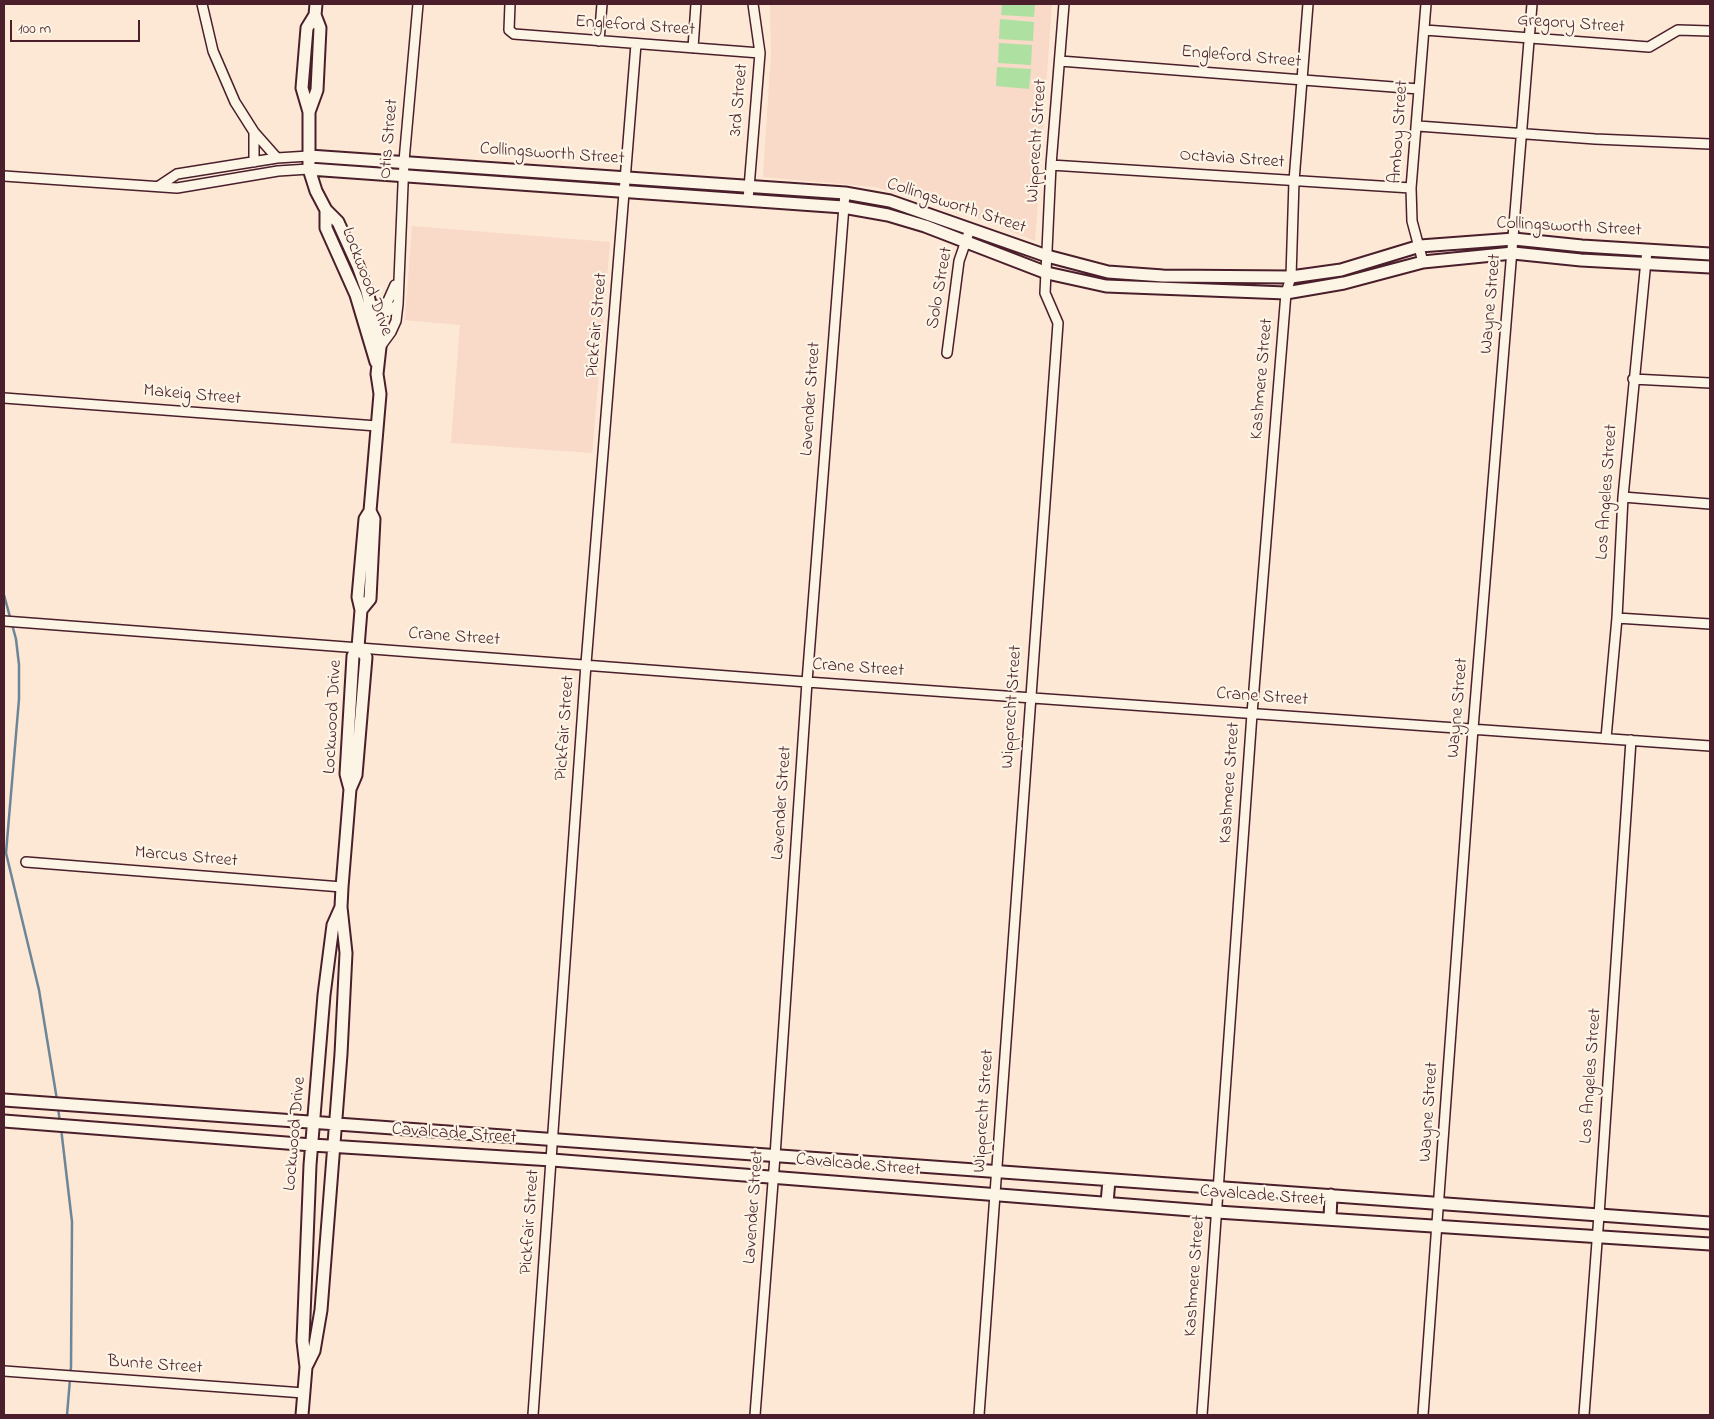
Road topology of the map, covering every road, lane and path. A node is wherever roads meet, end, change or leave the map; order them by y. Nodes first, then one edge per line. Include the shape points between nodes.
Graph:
1 (202, 4) edge
2 (418, 4) edge
3 (510, 4) edge
4 (602, 4) edge
5 (696, 4) edge
6 (753, 4) edge
7 (1064, 4) edge
8 (1308, 4) edge
9 (1426, 4) edge
10 (1532, 4) edge
11 (316, 10) edge
12 (1425, 30) junction
13 (1710, 31) edge
14 (1530, 38) junction
15 (599, 41) junction
16 (636, 44) junction
17 (693, 48) junction
18 (760, 53) junction
19 (1060, 61) junction
20 (1302, 80) junction
21 (1419, 89) junction
22 (1418, 126) junction
23 (254, 132) junction
24 (1522, 134) junction
25 (1710, 144) edge
26 (309, 156) junction
27 (277, 158) junction
28 (254, 162) junction
29 (404, 162) junction
30 (1051, 165) junction
31 (309, 169) junction
32 (4, 176) edge
33 (403, 176) junction
34 (627, 178) junction
35 (1294, 181) junction
36 (159, 186) junction
37 (749, 186) junction
38 (1411, 188) junction
39 (626, 192) junction
40 (846, 193) junction
41 (748, 200) junction
42 (843, 207) junction
43 (970, 229) junction
44 (1514, 239) junction
45 (965, 242) junction
46 (1420, 246) junction
47 (1647, 250) junction
48 (1513, 253) junction
49 (1710, 254) edge
50 (1047, 256) junction
51 (1423, 262) junction
52 (1644, 264) junction
53 (1710, 268) edge
54 (1047, 274) junction
55 (1291, 277) junction
56 (397, 278) junction
57 (1286, 293) junction
58 (398, 304) junction
59 (367, 312) junction
60 (380, 347) junction
61 (947, 353) dead end
62 (378, 366) junction
63 (1633, 379) junction
64 (1710, 383) edge
65 (4, 398) edge
66 (377, 426) junction
67 (1623, 497) junction
68 (1710, 504) edge
69 (1617, 618) junction
70 (5, 621) edge
71 (1710, 624) edge
72 (358, 647) junction
73 (586, 664) junction
74 (807, 682) junction
75 (1030, 698) junction
76 (1252, 714) junction
77 (1473, 729) junction
78 (1606, 738) junction
79 (1631, 740) junction
80 (1710, 746) edge
81 (26, 862) dead end
82 (342, 887) junction
83 (342, 907) junction
84 (324, 994) junction
85 (345, 999) junction
86 (4, 1100) edge
87 (150, 1111) junction
88 (4, 1121) edge
89 (314, 1124) junction
90 (335, 1125) junction
91 (149, 1132) junction
92 (553, 1139) junction
93 (312, 1145) junction
94 (332, 1146) junction
95 (664, 1148) junction
96 (775, 1156) junction
97 (552, 1160) junction
98 (887, 1164) junction
99 (662, 1168) junction
100 (998, 1172) junction
101 (774, 1176) junction
102 (1109, 1180) junction
103 (885, 1186) junction
104 (1219, 1188) junction
105 (996, 1195) junction
106 (1331, 1195) junction
107 (1107, 1203) junction
108 (1440, 1203) junction
109 (1218, 1212) junction
110 (1599, 1215) junction
111 (1330, 1219) junction
112 (1710, 1222) edge
113 (1438, 1226) junction
114 (1597, 1238) junction
115 (1710, 1244) edge
116 (305, 1283) junction
117 (323, 1283) junction
118 (306, 1367) junction
119 (4, 1371) edge
120 (304, 1394) junction
121 (302, 1415) edge
122 (533, 1415) edge
123 (755, 1415) edge
124 (979, 1415) edge
125 (1202, 1415) edge
126 (1424, 1415) edge
127 (1584, 1415) edge

1 - 23 street via 213,50 235,102
2 - 29 street, Otis Street
3 - 15 street, Engleford Street via 509,30 514,34
4 - 15 street
5 - 17 street
6 - 18 street, 3rd Street
7 - 19 street, Wipprecht Street
8 - 20 street, Kashmere Street
9 - 12 street, Amboy Street
10 - 14 street, Wayne Street
11 - 26 main road, Lockwood Drive via 320,28 316,90 309,112
12 - 14 street, Gregory Street
12 - 21 street, Amboy Street
13 - 14 street, Gregory Street via 1678,30 1649,47
14 - 24 street, Wayne Street
15 - 16 street, Engleford Street
16 - 17 street, Engleford Street
16 - 34 street, Pickfair Street
17 - 18 street, Engleford Street
18 - 37 street, 3rd Street
19 - 20 street, Engleford Street
19 - 30 street, Wipprecht Street
20 - 21 street, Engleford Street
20 - 35 street, Kashmere Street
21 - 22 street, Amboy Street
22 - 24 street
22 - 38 street, Amboy Street
23 - 27 street
23 - 28 street
24 - 25 street
24 - 44 street, Wayne Street
26 - 27 street, Collingsworth Street
26 - 29 main road, Collingsworth Street
26 - 31 main road, Lockwood Drive
27 - 28 street, Collingsworth Street
28 - 36 street, Collingsworth Street via 177,174
29 - 33 street, Otis Street
29 - 34 main road, Collingsworth Street
30 - 35 street, Octavia Street
30 - 50 street, Wipprecht Street
31 - 33 main road, Collingsworth Street
31 - 36 street, Collingsworth Street via 177,188
31 - 59 main road, Lockwood Drive via 326,210 326,228
32 - 36 street, Collingsworth Street
33 - 39 main road, Collingsworth Street
33 - 56 street, Otis Street
34 - 37 main road, Collingsworth Street
34 - 39 street, Pickfair Street
35 - 38 street, Octavia Street
35 - 55 street, Kashmere Street
37 - 40 main road, Collingsworth Street
37 - 41 street, 3rd Street
38 - 46 street, Amboy Street via 1412,221
39 - 41 main road, Collingsworth Street
39 - 73 street, Pickfair Street
40 - 42 street, Lavender Street
40 - 43 main road, Collingsworth Street via 890,201
41 - 42 main road, Collingsworth Street
42 - 45 main road, Collingsworth Street via 888,215
42 - 74 street, Lavender Street
43 - 45 street, Solo Street
43 - 50 main road, Collingsworth Street
44 - 46 main road, Collingsworth Street
44 - 47 main road, Collingsworth Street
44 - 48 street, Wayne Street
45 - 54 main road, Collingsworth Street
45 - 61 street, Solo Street via 959,261
46 - 51 street, Amboy Street
46 - 55 main road, Collingsworth Street via 1341,270
47 - 49 main road, Collingsworth Street
47 - 52 street, Los Angeles Street
48 - 51 main road, Collingsworth Street
48 - 52 main road, Collingsworth Street
48 - 77 street, Wayne Street
50 - 54 street, Wipprecht Street
50 - 55 main road, Collingsworth Street via 1108,272
51 - 57 main road, Collingsworth Street via 1344,283
52 - 53 main road, Collingsworth Street
52 - 63 street, Los Angeles Street
54 - 57 main road, Collingsworth Street via 1106,286
54 - 75 street, Wipprecht Street via 1045,294 1058,323
55 - 57 street, Kashmere Street
56 - 58 street, Otis Street
56 - 59 street, Otis Street via 387,303
57 - 76 street, Kashmere Street
58 - 59 street via 389,311
58 - 60 street, Otis Street via 391,332
59 - 60 main road, Lockwood Drive
59 - 62 main road, Lockwood Drive
60 - 62 main road, Lockwood Drive
62 - 66 main road, Lockwood Drive
63 - 64 street
63 - 67 street, Los Angeles Street
65 - 66 street, Makeig Street
66 - 72 main road, Lockwood Drive via 370,511 374,519 370,599 361,610
67 - 68 street
67 - 69 street, Los Angeles Street
69 - 71 street
69 - 78 street, Los Angeles Street
70 - 72 street, Crane Street
72 - 73 street, Crane Street
72 - 82 main road, Lockwood Drive via 353,656 346,774 350,789
73 - 74 street, Crane Street
73 - 92 street, Pickfair Street
74 - 75 street, Crane Street
74 - 96 street, Lavender Street
75 - 76 street, Crane Street
75 - 100 street, Wipprecht Street
76 - 77 street, Crane Street
76 - 104 street, Kashmere Street
77 - 78 street, Crane Street
77 - 108 street, Wayne Street
78 - 79 street, Crane Street
79 - 80 street, Crane Street
79 - 110 street, Los Angeles Street
81 - 82 street, Marcus Street
82 - 83 main road, Lockwood Drive
83 - 84 main road, Lockwood Drive via 333,925
83 - 85 main road, Lockwood Drive
84 - 85 main road
84 - 89 main road, Lockwood Drive
85 - 90 main road, Lockwood Drive
86 - 87 main road, Cavalcade Street
87 - 89 main road, Cavalcade Street
87 - 91 main road
88 - 91 main road, Cavalcade Street
89 - 90 main road, Cavalcade Street
89 - 93 main road, Lockwood Drive
90 - 92 main road, Cavalcade Street
90 - 94 main road, Lockwood Drive
91 - 93 main road, Cavalcade Street
92 - 95 main road, Cavalcade Street
92 - 97 street, Pickfair Street
93 - 94 main road, Cavalcade Street
93 - 116 main road, Lockwood Drive
94 - 97 main road, Cavalcade Street
94 - 117 main road, Lockwood Drive
95 - 96 main road, Cavalcade Street
95 - 99 main road
96 - 98 main road, Cavalcade Street
96 - 101 street, Lavender Street
97 - 99 main road, Cavalcade Street
97 - 122 street, Pickfair Street
98 - 100 main road, Cavalcade Street
98 - 103 main road
99 - 101 main road, Cavalcade Street
100 - 102 main road, Cavalcade Street
100 - 105 street, Wipprecht Street
101 - 103 main road, Cavalcade Street
101 - 123 street, Lavender Street
102 - 104 main road, Cavalcade Street
102 - 107 main road
103 - 105 main road, Cavalcade Street
104 - 106 main road, Cavalcade Street
104 - 109 street, Kashmere Street
105 - 107 main road, Cavalcade Street
105 - 124 street, Wipprecht Street
106 - 108 main road, Cavalcade Street
106 - 111 main road
107 - 109 main road, Cavalcade Street
108 - 110 main road, Cavalcade Street
108 - 113 street, Wayne Street
109 - 111 main road, Cavalcade Street
109 - 125 street, Kashmere Street
110 - 112 main road, Cavalcade Street
110 - 114 street, Los Angeles Street
111 - 113 main road, Cavalcade Street
113 - 114 main road, Cavalcade Street
113 - 126 street, Wayne Street
114 - 115 main road, Cavalcade Street
114 - 127 street, Los Angeles Street
116 - 117 main road
116 - 118 main road, Lockwood Drive via 302,1341
117 - 118 main road, Lockwood Drive via 314,1352
118 - 120 main road, Lockwood Drive
119 - 120 street, Bunte Street
120 - 121 main road, Lockwood Drive

